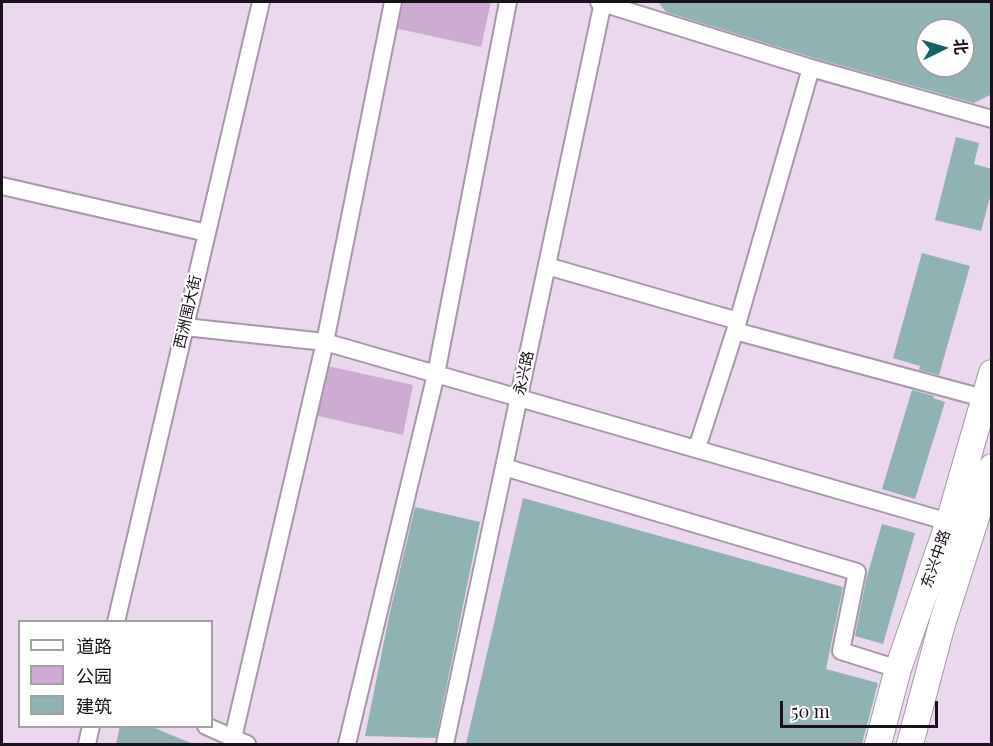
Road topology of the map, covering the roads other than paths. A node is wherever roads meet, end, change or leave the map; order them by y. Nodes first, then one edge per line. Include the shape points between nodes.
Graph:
1 (261, 2) edge
2 (393, 2) edge
3 (508, 2) edge
4 (602, 2) edge
5 (811, 68) junction
6 (992, 119) edge
7 (2, 186) edge
8 (207, 233) junction
9 (547, 266) junction
10 (737, 326) junction
11 (185, 327) junction
12 (325, 342) junction
13 (992, 373) edge
14 (436, 374) junction
15 (519, 398) junction
16 (983, 398) junction
17 (697, 448) junction
18 (504, 467) junction
19 (992, 467) edge
20 (949, 522) junction
21 (116, 620) edge
22 (898, 669) junction
23 (91, 728) edge
24 (211, 728) edge
25 (240, 741) edge
26 (87, 744) edge
27 (347, 744) edge
28 (445, 744) edge
29 (878, 744) edge
30 (910, 744) edge

1 - 8 street, 西洲围大街
2 - 12 street
3 - 14 street
4 - 5 street
4 - 9 street, 永兴路
5 - 6 street
5 - 10 street
7 - 8 street
8 - 11 street, 西洲围大街
9 - 10 street
9 - 15 street, 永兴路
10 - 16 street
10 - 17 street
11 - 12 street
11 - 21 street, 西洲围大街
12 - 14 street
12 - 25 street
13 - 16 main road, 东兴中路
14 - 15 street
14 - 27 street
15 - 17 street
15 - 18 street, 永兴路
16 - 20 main road, 东兴中路
17 - 20 street
18 - 22 street via 857,572 841,651
18 - 28 street, 永兴路
19 - 30 main road, 东兴中路 via 942,624
20 - 22 main road, 东兴中路
22 - 29 main road, 东兴中路
23 - 26 street
24 - 25 street

